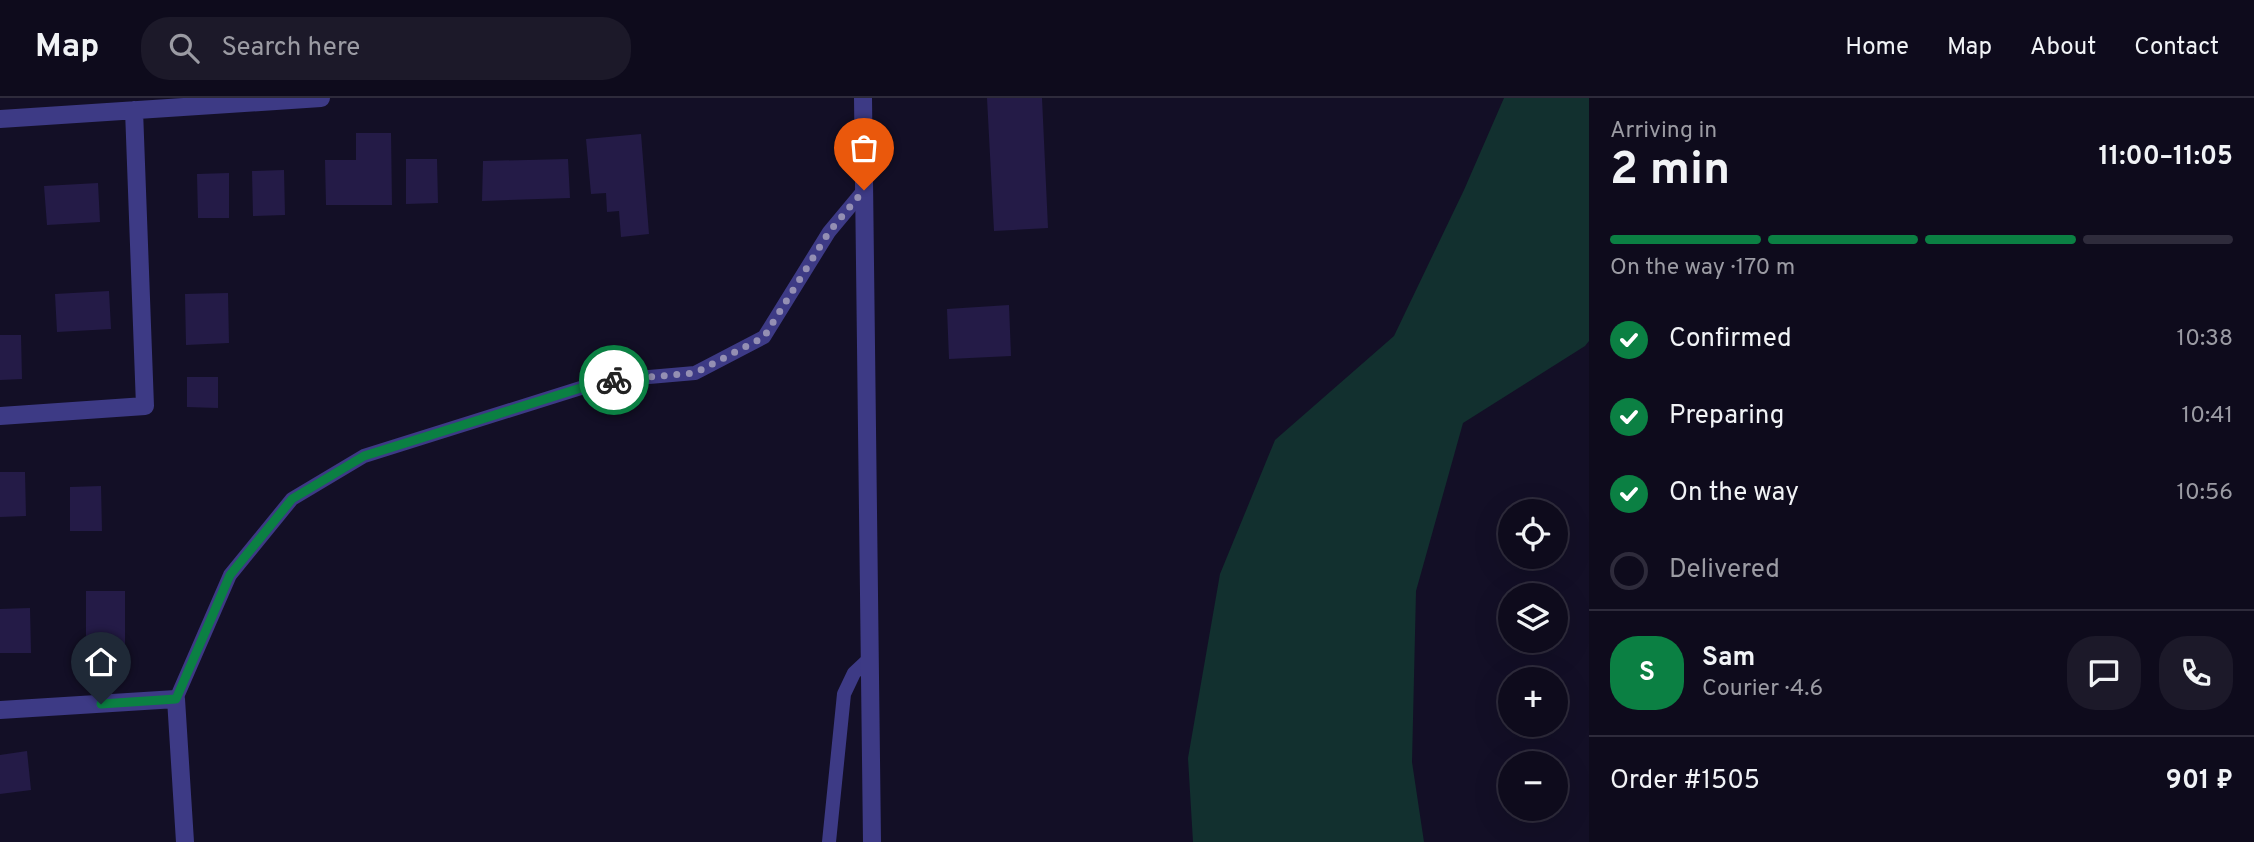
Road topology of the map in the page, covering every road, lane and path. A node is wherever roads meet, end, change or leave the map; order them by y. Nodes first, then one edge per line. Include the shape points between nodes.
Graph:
1 (321, 98) edge
2 (863, 98) edge
3 (134, 110) junction
4 (0, 119) edge
5 (864, 190) junction
6 (0, 416) edge
7 (869, 659) junction
8 (176, 699) junction
9 (0, 710) edge
10 (185, 842) edge
11 (829, 842) edge
12 (872, 842) edge

1 - 3 street
2 - 5 street
3 - 4 street
3 - 6 street via 145,406
5 - 7 street
5 - 8 lane via 829,232 764,337 695,373 603,381 364,456 292,499 230,575
7 - 11 lane via 854,673 844,694
7 - 12 street
8 - 9 street
8 - 10 street

